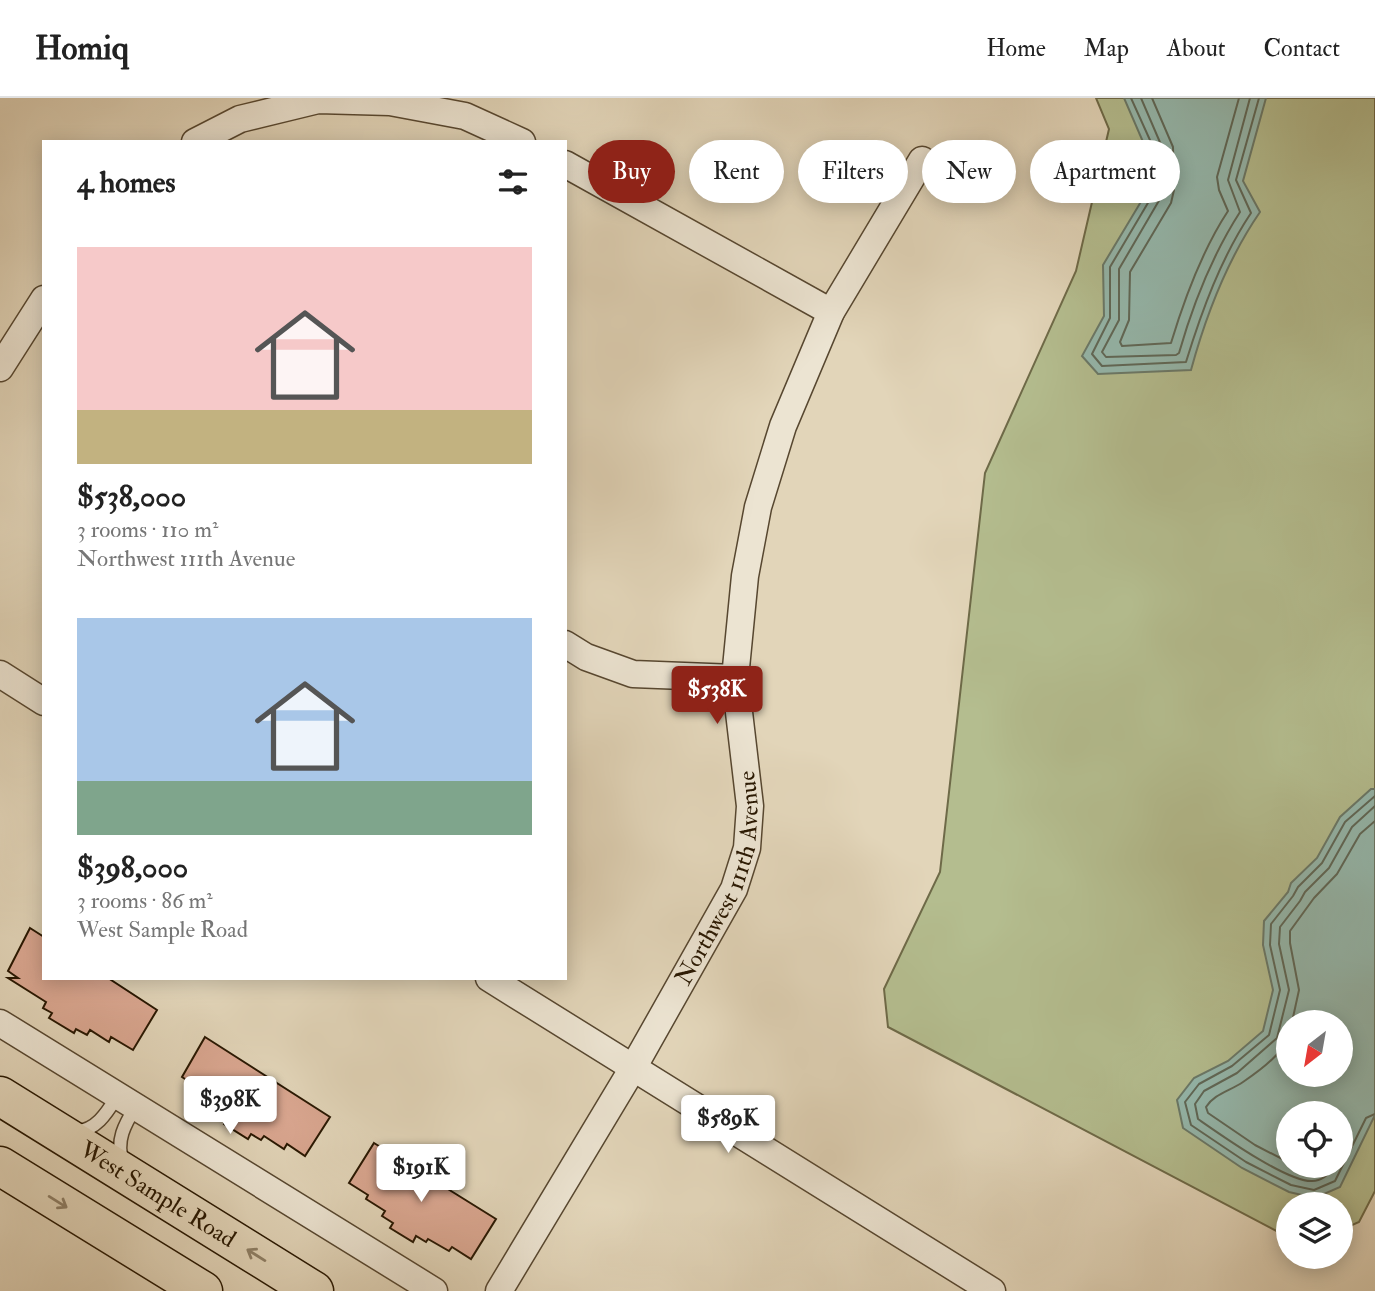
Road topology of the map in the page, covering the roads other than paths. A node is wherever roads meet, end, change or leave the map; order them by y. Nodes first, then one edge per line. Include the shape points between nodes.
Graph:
1 (199, 140) edge
2 (518, 140) edge
3 (922, 160) dead end
4 (567, 165) edge
5 (831, 312) junction
6 (40, 314) edge
7 (0, 368) edge
8 (567, 645) edge
9 (0, 674) edge
10 (735, 678) junction
11 (42, 701) edge
12 (492, 980) edge
13 (0, 1023) edge
14 (633, 1068) junction
15 (0, 1096) edge
16 (127, 1100) junction
17 (55, 1130) junction
18 (0, 1166) edge
19 (132, 1178) junction
20 (204, 1291) edge
21 (314, 1291) edge
22 (433, 1291) edge
23 (499, 1291) edge
24 (992, 1291) edge

1 - 2 street via 240,119 318,100 390,102 465,116
3 - 5 street, Northwest 111th Avenue
4 - 5 street
5 - 10 street, Northwest 111th Avenue via 783,426 758,508 745,576
6 - 7 street
8 - 10 street via 633,674
9 - 11 street
10 - 14 street, Northwest 111th Avenue via 750,806 747,848 734,889
12 - 14 street
13 - 16 street
14 - 23 street, Northwest 111th Avenue
14 - 24 street
15 - 17 main road, West Sample Road
16 - 17 lane via 82,1131
16 - 19 lane via 120,1142
16 - 22 street
17 - 19 main road, West Sample Road
18 -> 20 main road
21 -> 19 main road, West Sample Road

